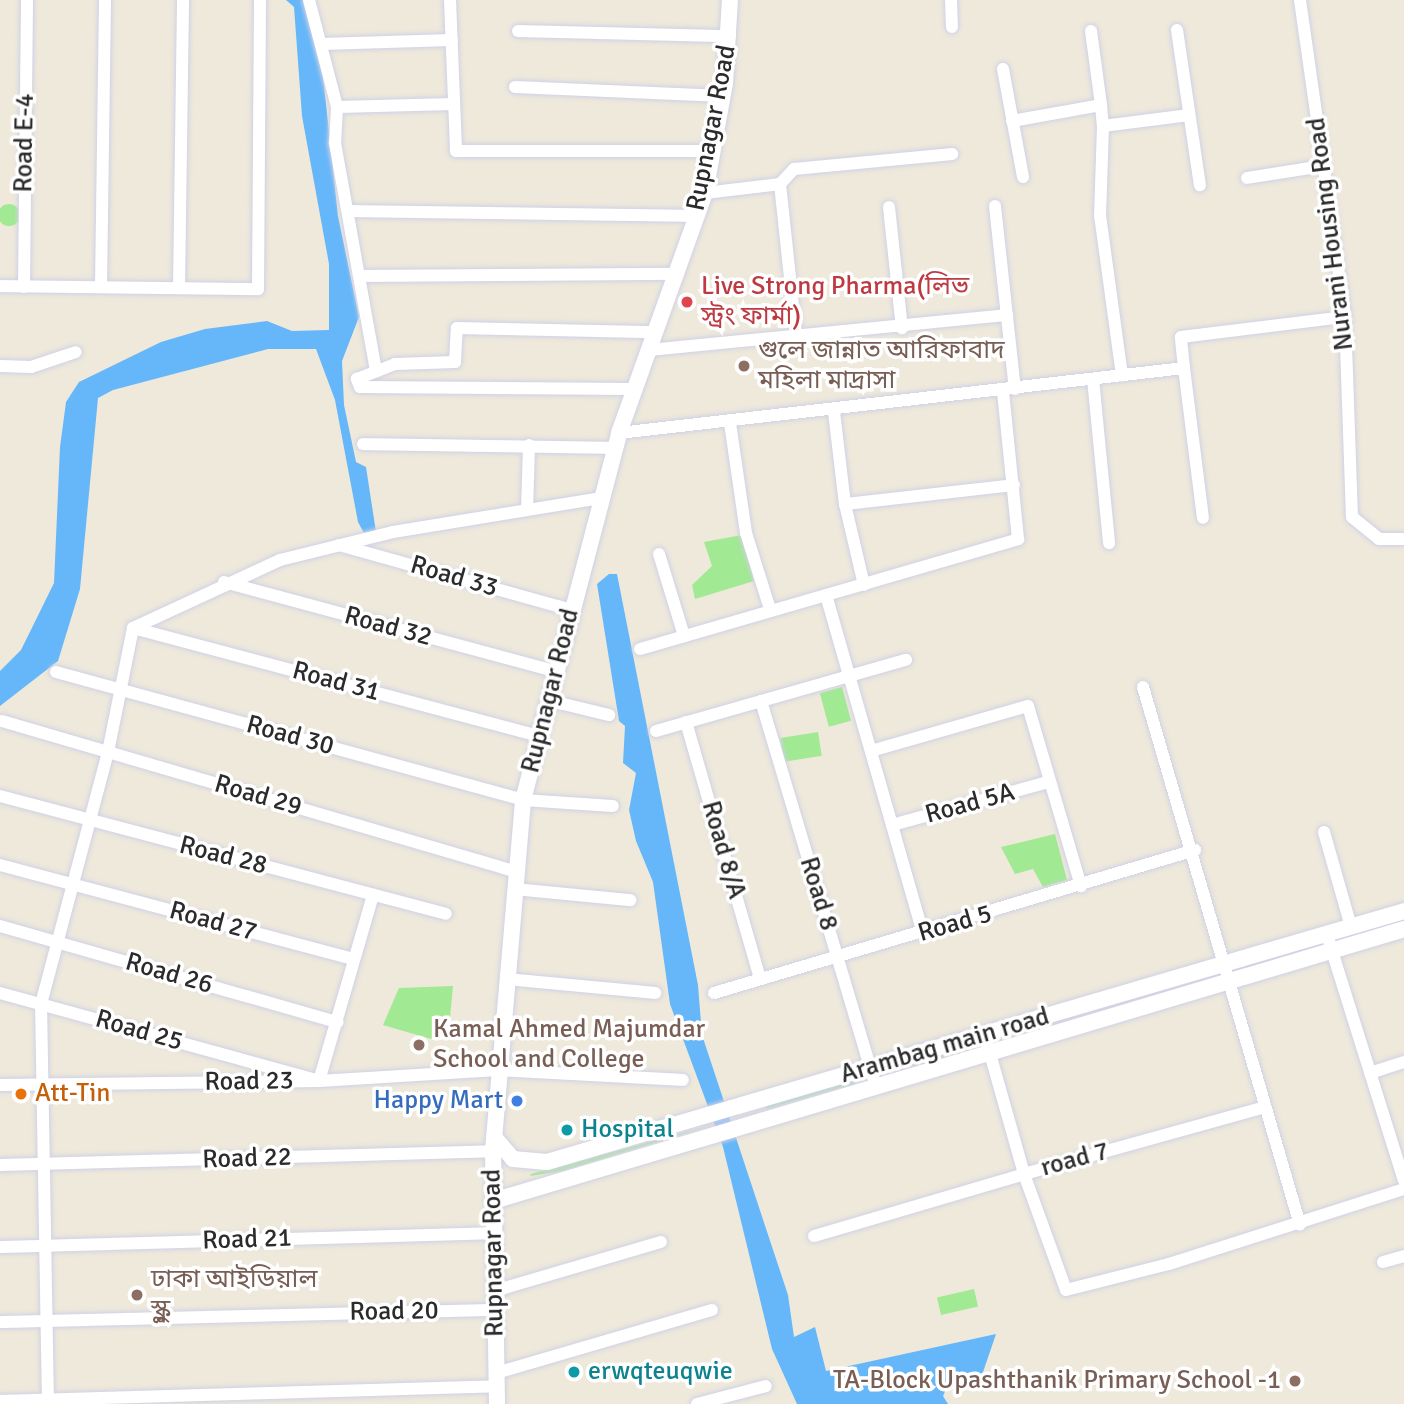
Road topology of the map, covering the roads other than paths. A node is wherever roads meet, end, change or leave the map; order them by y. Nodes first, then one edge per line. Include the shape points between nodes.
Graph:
1 (27, 0) edge
2 (105, 0) edge
3 (183, 0) edge
4 (260, 0) edge
5 (309, 0) edge
6 (450, 0) edge
7 (730, 0) edge
8 (951, 0) edge
9 (1300, 0) edge
10 (952, 27) dead end
11 (1177, 30) dead end
12 (518, 31) dead end
13 (1091, 31) dead end
14 (730, 36) junction
15 (452, 40) junction
16 (321, 44) junction
17 (1003, 69) dead end
18 (515, 87) dead end
19 (723, 96) junction
20 (454, 104) junction
21 (1101, 105) junction
22 (337, 107) junction
23 (1189, 115) junction
24 (1012, 121) junction
25 (1103, 126) junction
26 (711, 151) junction
27 (952, 154) dead end
28 (1323, 166) junction
29 (1023, 177) dead end
30 (1247, 178) dead end
31 (780, 184) junction
32 (1200, 185) dead end
33 (705, 193) junction
34 (995, 206) dead end
35 (889, 207) dead end
36 (352, 211) junction
37 (696, 216) junction
38 (678, 274) junction
39 (363, 276) junction
40 (0, 286) edge
41 (24, 286) junction
42 (101, 287) junction
43 (179, 288) junction
44 (1007, 315) junction
45 (1345, 317) junction
46 (902, 328) junction
47 (656, 332) junction
48 (796, 334) junction
49 (650, 350) junction
50 (76, 352) dead end
51 (0, 366) edge
52 (1184, 368) junction
53 (376, 371) junction
54 (1122, 376) junction
55 (1093, 379) junction
56 (633, 389) junction
57 (1009, 390) junction
58 (834, 412) junction
59 (730, 423) junction
60 (617, 441) junction
61 (363, 444) dead end
62 (529, 445) junction
63 (1014, 485) junction
64 (600, 498) junction
65 (845, 504) junction
66 (527, 510) junction
67 (1203, 518) dead end
68 (1404, 539) edge
69 (1110, 543) dead end
70 (337, 545) junction
71 (659, 554) dead end
72 (224, 582) junction
73 (864, 585) junction
74 (826, 595) junction
75 (572, 610) junction
76 (770, 610) junction
77 (133, 628) junction
78 (684, 636) junction
79 (640, 649) dead end
80 (906, 660) dead end
81 (553, 671) junction
82 (56, 672) dead end
83 (848, 677) junction
84 (1143, 687) dead end
85 (118, 689) junction
86 (547, 700) junction
87 (761, 701) junction
88 (609, 715) dead end
89 (2, 720) dead end
90 (686, 722) junction
91 (656, 731) dead end
92 (538, 736) junction
93 (870, 751) junction
94 (108, 752) junction
95 (1048, 782) junction
96 (0, 796) edge
97 (523, 800) junction
98 (613, 806) dead end
99 (90, 822) junction
100 (892, 825) junction
101 (1324, 832) dead end
102 (1195, 850) junction
103 (0, 864) edge
104 (514, 871) junction
105 (72, 886) junction
106 (1081, 886) junction
107 (515, 889) junction
108 (373, 895) junction
109 (630, 900) dead end
110 (1404, 911) edge
111 (446, 914) dead end
112 (0, 926) edge
113 (1351, 927) junction
114 (1404, 929) edge
115 (923, 933) junction
116 (1329, 941) junction
117 (57, 943) junction
118 (837, 956) junction
119 (354, 959) junction
120 (1226, 972) junction
121 (760, 978) junction
122 (507, 979) junction
123 (0, 993) edge
124 (655, 993) dead end
125 (714, 993) dead end
126 (41, 1004) junction
127 (338, 1022) junction
128 (985, 1036) junction
129 (990, 1054) junction
130 (1404, 1062) edge
131 (870, 1068) junction
132 (498, 1070) junction
133 (1370, 1073) junction
134 (683, 1080) dead end
135 (319, 1081) junction
136 (42, 1084) junction
137 (0, 1085) edge
138 (876, 1087) junction
139 (1265, 1107) junction
140 (735, 1108) junction
141 (741, 1128) junction
142 (494, 1144) junction
143 (0, 1165) edge
144 (42, 1165) junction
145 (1024, 1174) junction
146 (1404, 1180) edge
147 (1404, 1189) edge
148 (493, 1201) junction
149 (1300, 1225) junction
150 (493, 1233) junction
151 (814, 1236) dead end
152 (661, 1242) dead end
153 (43, 1246) junction
154 (0, 1247) edge
155 (1404, 1256) edge
156 (1383, 1262) dead end
157 (494, 1290) junction
158 (494, 1310) junction
159 (712, 1310) dead end
160 (46, 1321) junction
161 (0, 1322) edge
162 (496, 1380) junction
163 (766, 1386) dead end
164 (0, 1401) edge
165 (48, 1402) edge
166 (497, 1404) edge
167 (697, 1404) edge

1 - 41 street, Road E-4
2 - 42 street
3 - 43 street
4 - 43 street via 258,289
5 - 16 street
6 - 15 street
7 - 14 street, Rupnagar Road
8 - 10 street
9 - 28 street, Nurani Housing Road
11 - 23 street
12 - 14 street
13 - 21 street
14 - 19 street, Rupnagar Road
15 - 16 street
15 - 20 street
16 - 22 street
17 - 24 street
18 - 19 street
19 - 26 street, Rupnagar Road
20 - 22 street
20 - 26 street via 456,150
21 - 24 street
21 - 25 street
22 - 36 street via 335,143
23 - 25 street
23 - 32 street
24 - 29 street
25 - 54 street via 1100,215
26 - 33 street, Rupnagar Road
27 - 31 street via 794,169
28 - 30 street
28 - 45 street, Nurani Housing Road
31 - 33 street
31 - 48 street
33 - 37 street, Rupnagar Road
34 - 44 street
35 - 46 street
36 - 37 street
36 - 39 street
37 - 38 street, Rupnagar Road
38 - 39 street
38 - 47 street, Rupnagar Road
39 - 53 street
40 - 41 street
41 - 42 street
42 - 43 street
44 - 46 street
44 - 57 street
45 - 52 street via 1181,337
45 - 68 street, Nurani Housing Road via 1352,517 1379,539
46 - 48 street
47 - 49 street, Rupnagar Road
47 - 53 street via 457,328 455,362 395,364
48 - 49 street
49 - 56 street, Rupnagar Road
50 - 51 street via 31,366
52 - 54 street
52 - 67 street
53 - 56 street via 357,379 359,387
54 - 55 street
55 - 57 street
55 - 69 street
56 - 60 street, Rupnagar Road
57 - 58 street
57 - 63 street
58 - 59 street
58 - 65 street
59 - 60 street
59 - 76 street via 746,533
60 - 62 street
60 - 64 street, Rupnagar Road
61 - 62 street
62 - 66 street
63 - 65 street
63 - 73 street via 1018,539
64 - 66 street
64 - 75 street, Rupnagar Road
65 - 73 street
66 - 70 street
70 - 72 street
70 - 75 street, Road 33
71 - 78 street
72 - 77 street
72 - 81 street, Road 32
73 - 74 street
74 - 76 street
74 - 83 street
75 - 81 street, Rupnagar Road
76 - 78 street
77 - 85 street
77 - 92 street, Road 31
78 - 79 street
80 - 83 street
81 - 86 street, Rupnagar Road
82 - 85 street, Road 30
83 - 87 street
83 - 93 street
84 - 102 street
85 - 94 street
85 - 97 street, Road 30
86 - 88 street
86 - 92 street, Rupnagar Road
87 - 90 street
87 - 118 street, Road 8
89 - 94 street, Road 29
90 - 91 street
90 - 121 street, Road 8/A
92 - 97 street, Rupnagar Road
93 - 95 street via 1026,705
93 - 100 street
94 - 99 street
94 - 104 street, Road 29
95 - 100 street, Road 5A
95 - 106 street
96 - 99 street, Road 28
97 - 98 street, Road 30
97 - 104 street, Rupnagar Road
99 - 105 street
99 - 108 street, Road 28
100 - 115 street
101 - 113 street
102 - 106 street, Road 5
102 - 120 street
103 - 105 street, Road 27
104 - 107 street, Rupnagar Road
105 - 117 street
105 - 119 street, Road 27
106 - 115 street, Road 5
107 - 109 street
107 - 122 street, Rupnagar Road
108 - 111 street, Road 28
108 - 119 street
110 - 113 street, Arambag main road
112 - 117 street, Road 26
113 - 116 street, Arambag main road
114 - 116 street, Arambag main road
115 - 118 street, Road 5
116 - 120 street, Arambag main road
116 - 133 street
117 - 126 street
117 - 127 street, Road 26
118 - 121 street, Road 5
118 - 131 street, Road 8
119 - 127 street
120 - 128 street, Arambag main road
120 - 129 street, Arambag main road
120 - 139 street
121 - 125 street, Road 5
122 - 124 street
122 - 132 street, Rupnagar Road
123 - 126 street, Road 25
126 - 135 street, Road 25
126 - 136 street
127 - 135 street
128 - 129 street, road 7
128 - 131 street, Arambag main road
129 - 138 street, Arambag main road
129 - 145 street, road 7
130 - 133 street
131 - 138 street, Road 8
131 - 140 street, Arambag main road
132 - 134 street, Road 23
132 - 135 street, Road 23
132 - 142 street, Rupnagar Road
133 - 146 street
135 - 136 street, Road 23
136 - 137 street, Road 23
136 - 144 street
138 - 141 street, Arambag main road
139 - 145 street, road 7
139 - 149 street
140 - 141 street
140 - 142 street, Arambag main road via 547,1162 513,1159
141 - 148 street, Arambag main road
142 - 144 street, Road 22
142 - 148 street, Rupnagar Road
143 - 144 street, Road 22
144 - 153 street
145 - 149 street via 1066,1290
145 - 151 street
147 - 149 street
148 - 150 street, Rupnagar Road
150 - 153 street, Road 21
150 - 157 street, Rupnagar Road
152 - 157 street
153 - 154 street, Road 21
153 - 160 street
155 - 156 street
157 - 158 street, Rupnagar Road
158 - 160 street, Road 20
158 - 162 street, Rupnagar Road
159 - 162 street
160 - 161 street, Road 20
160 - 165 street
162 - 165 street
162 - 166 street, Rupnagar Road
163 - 167 street
164 - 165 street

